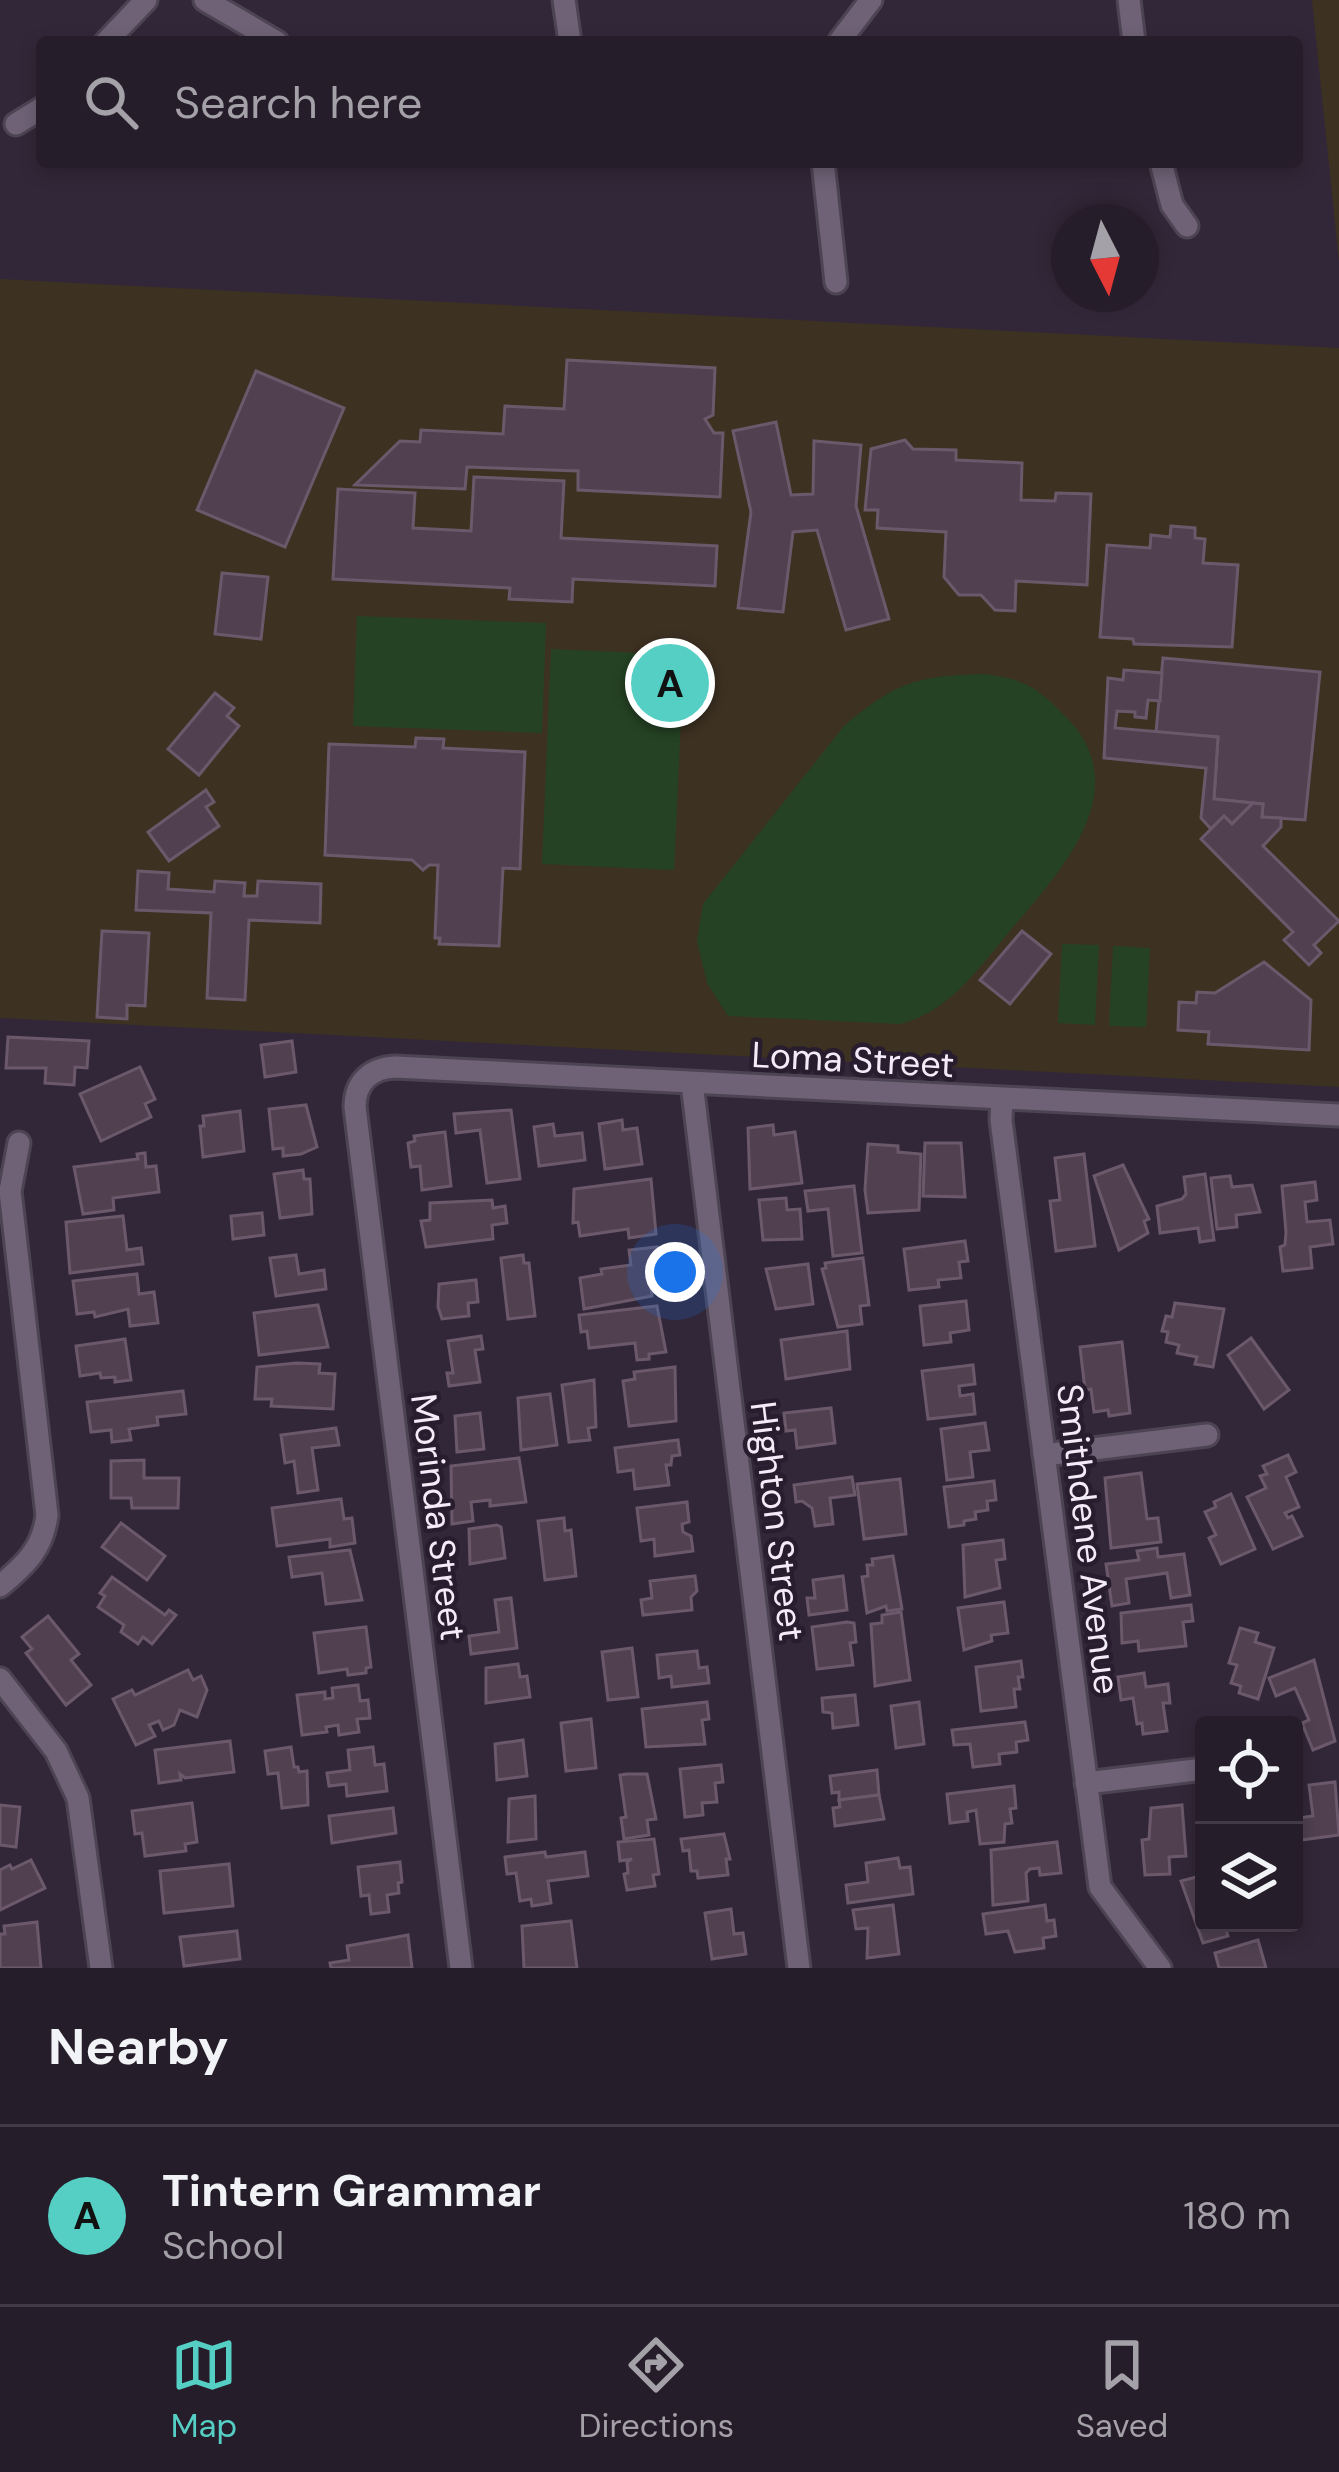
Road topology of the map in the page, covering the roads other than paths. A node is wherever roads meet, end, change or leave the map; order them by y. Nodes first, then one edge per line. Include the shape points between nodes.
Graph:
1 (146, 0) edge
2 (205, 0) edge
3 (564, 0) edge
4 (871, 0) edge
5 (1129, 0) edge
6 (112, 36) edge
7 (267, 36) edge
8 (569, 36) edge
9 (844, 36) edge
10 (1133, 36) edge
11 (36, 112) edge
12 (16, 124) dead end
13 (824, 168) edge
14 (1163, 168) edge
15 (1186, 226) dead end
16 (836, 282) dead end
17 (366, 1077) joint
18 (692, 1083) junction
19 (1002, 1100) junction
20 (1339, 1115) edge
21 (19, 1143) dead end
22 (1208, 1435) dead end
23 (1045, 1455) junction
24 (0, 1586) edge
25 (0, 1679) edge
26 (1195, 1769) edge
27 (1086, 1783) junction
28 (101, 1968) edge
29 (461, 1968) edge
30 (800, 1968) edge
31 (1160, 1968) edge

1 - 6 street
2 - 7 street
3 - 8 street
4 - 9 street
5 - 10 street
11 - 12 street
13 - 16 street
14 - 15 street
17 - 18 street, Loma Street via 395,1066
17 - 29 street, Morinda Street via 355,1107
18 - 19 street, Loma Street
18 - 30 street, Highton Street
19 - 20 street, Loma Street
19 - 23 street, Smithdene Avenue
21 - 24 street via 10,1191 47,1515 30,1561
22 - 23 street
23 - 27 street, Smithdene Avenue
25 - 28 street via 56,1750 78,1798
26 - 27 street
27 - 31 street, Smithdene Avenue via 1100,1887

